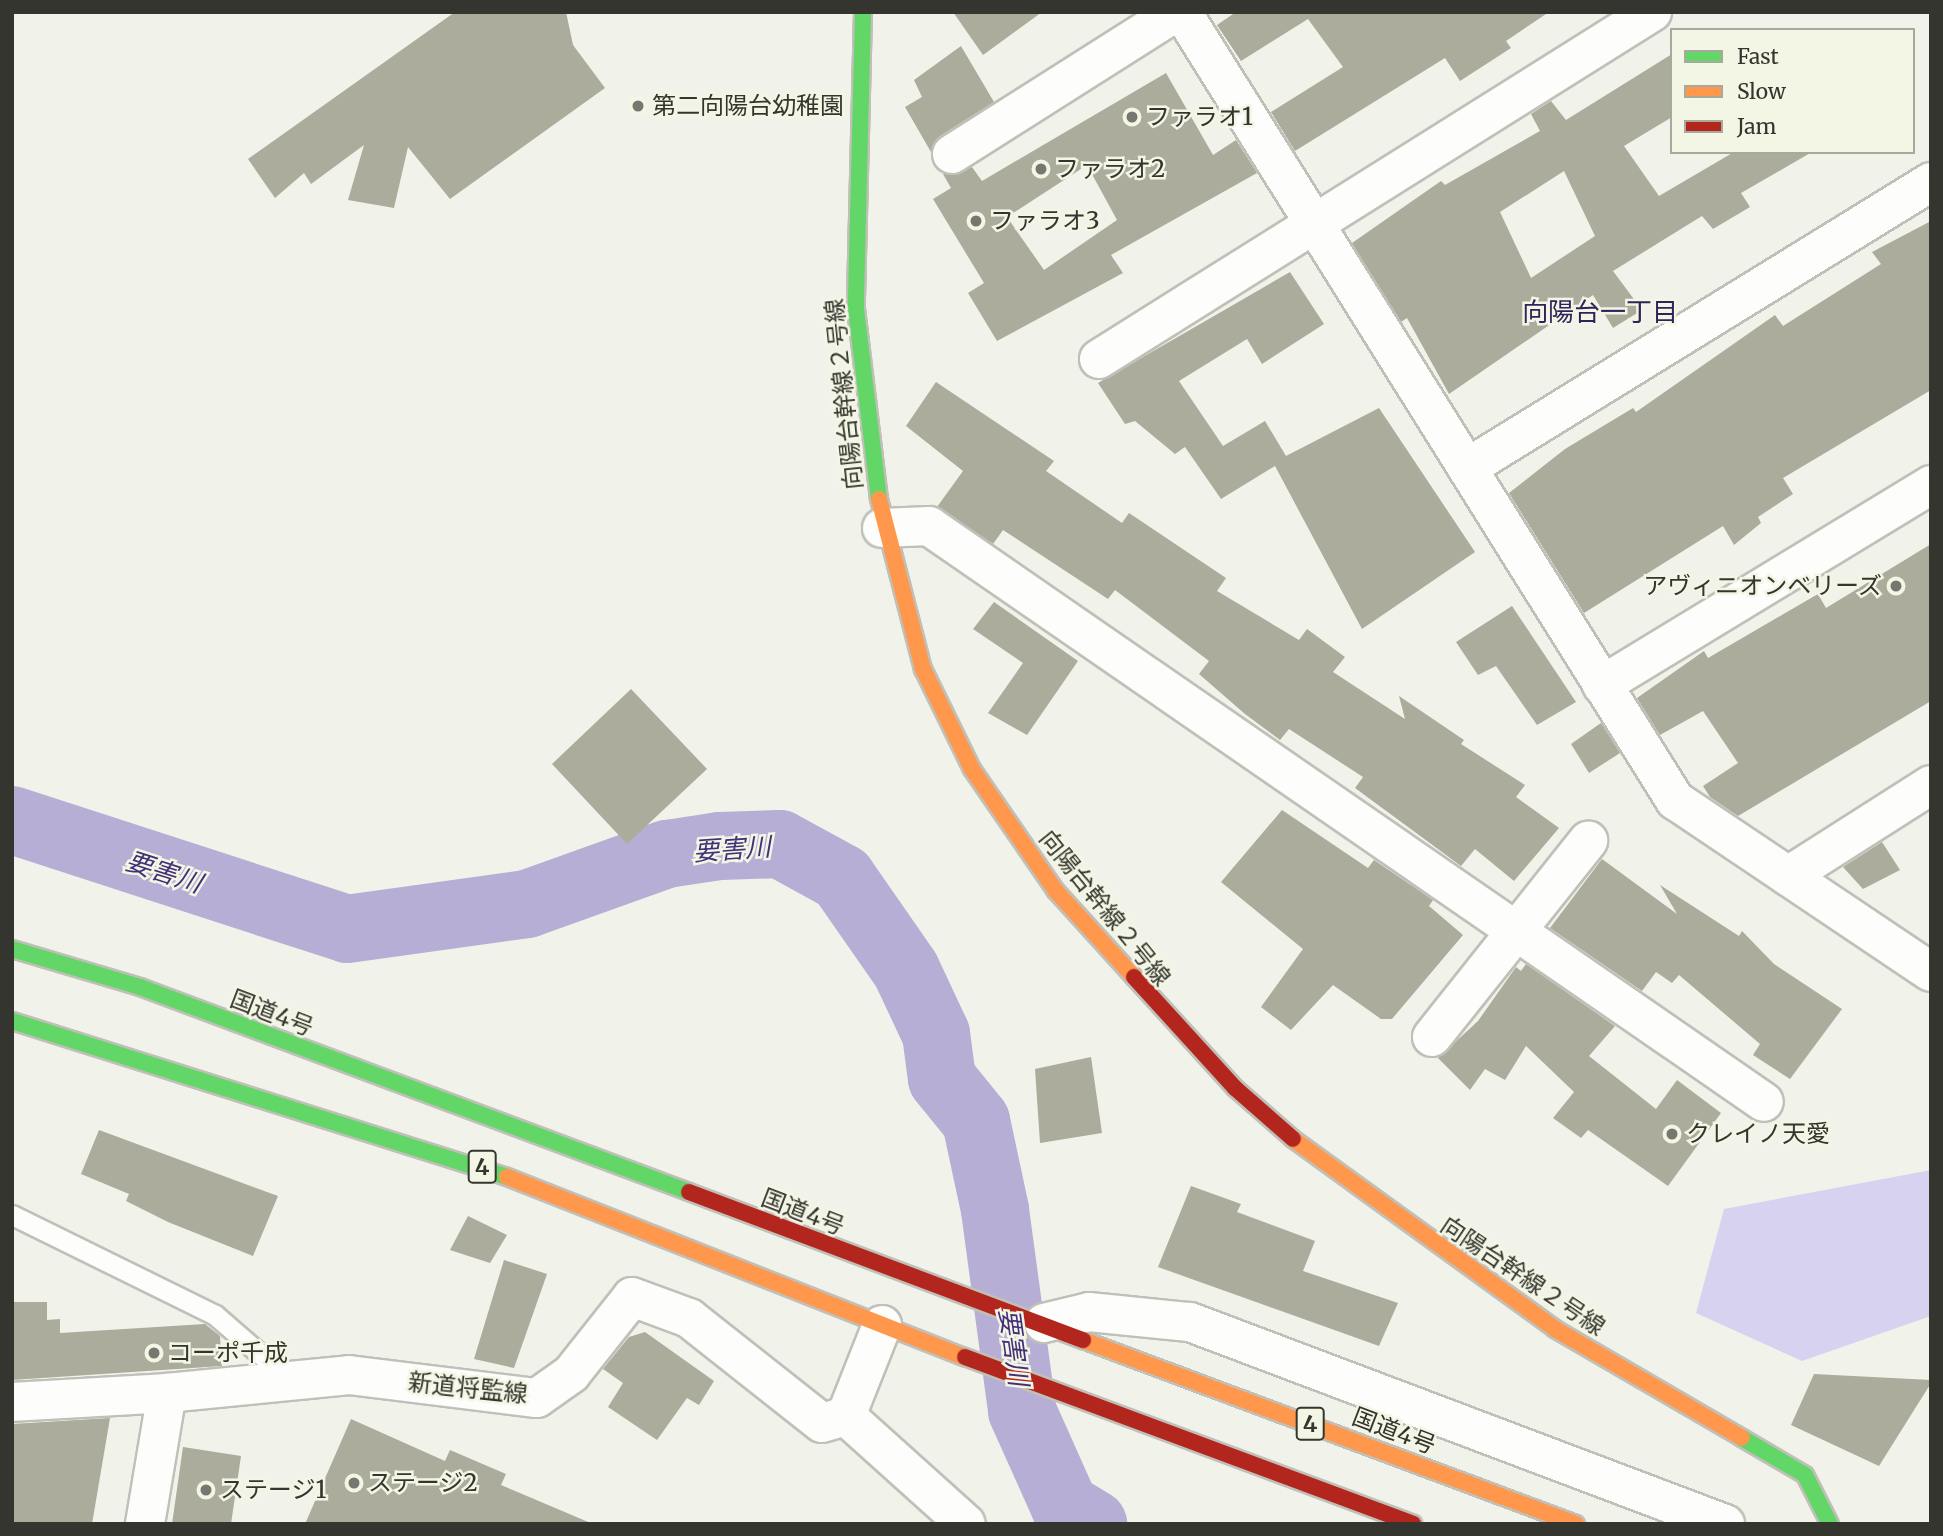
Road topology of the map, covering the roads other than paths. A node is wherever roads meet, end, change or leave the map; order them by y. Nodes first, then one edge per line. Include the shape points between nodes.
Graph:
1 (863, 12) edge
2 (1176, 12) edge
3 (1182, 12) edge
4 (1652, 12) edge
5 (952, 154) dead end
6 (1931, 182) edge
7 (1314, 224) junction
8 (1099, 359) dead end
9 (1466, 468) junction
10 (1931, 485) edge
11 (882, 528) junction
12 (1602, 685) junction
13 (1931, 785) edge
14 (1588, 841) dead end
15 (1787, 876) junction
16 (1516, 931) junction
17 (12, 949) edge
18 (1931, 972) edge
19 (12, 1021) edge
20 (1432, 1037) dead end
21 (1764, 1102) dead end
22 (12, 1215) edge
23 (1044, 1323) junction
24 (882, 1325) junction
25 (295, 1384) junction
26 (167, 1393) junction
27 (12, 1402) edge
28 (846, 1416) junction
29 (145, 1524) edge
30 (967, 1524) edge
31 (1413, 1524) edge
32 (1576, 1524) edge
33 (1725, 1524) edge
34 (1830, 1524) edge

1 - 11 main road, 向陽台幹線２号線 via 856,309
2 - 5 street
3 - 7 street
4 - 7 street
6 - 9 street
7 - 8 street
7 - 9 street
9 - 12 street
10 - 12 street
11 - 16 street via 929,526
11 - 34 main road, 向陽台幹線２号線 via 923,669 972,769 1056,891 1170,1023 1292,1138 1395,1216 1555,1329 1805,1475
12 - 15 street via 1675,800
13 - 15 street
14 - 16 street
15 - 18 street
16 - 20 street
16 - 21 street
17 - 23 main road, 国道4号 / 4 via 140,987
19 - 24 main road, 4 via 444,1152
22 - 25 lane via 215,1315
23 - 32 main road, 国道4号 / 4
23 - 33 street via 1089,1312 1190,1322
24 - 28 street
24 - 31 main road, 4
25 - 26 street, 新道将監線
25 - 28 street, 新道将監線 via 349,1375 537,1398 571,1374 632,1297 689,1318 822,1423
26 - 27 street, 新道将監線
26 - 29 street
28 - 30 street

